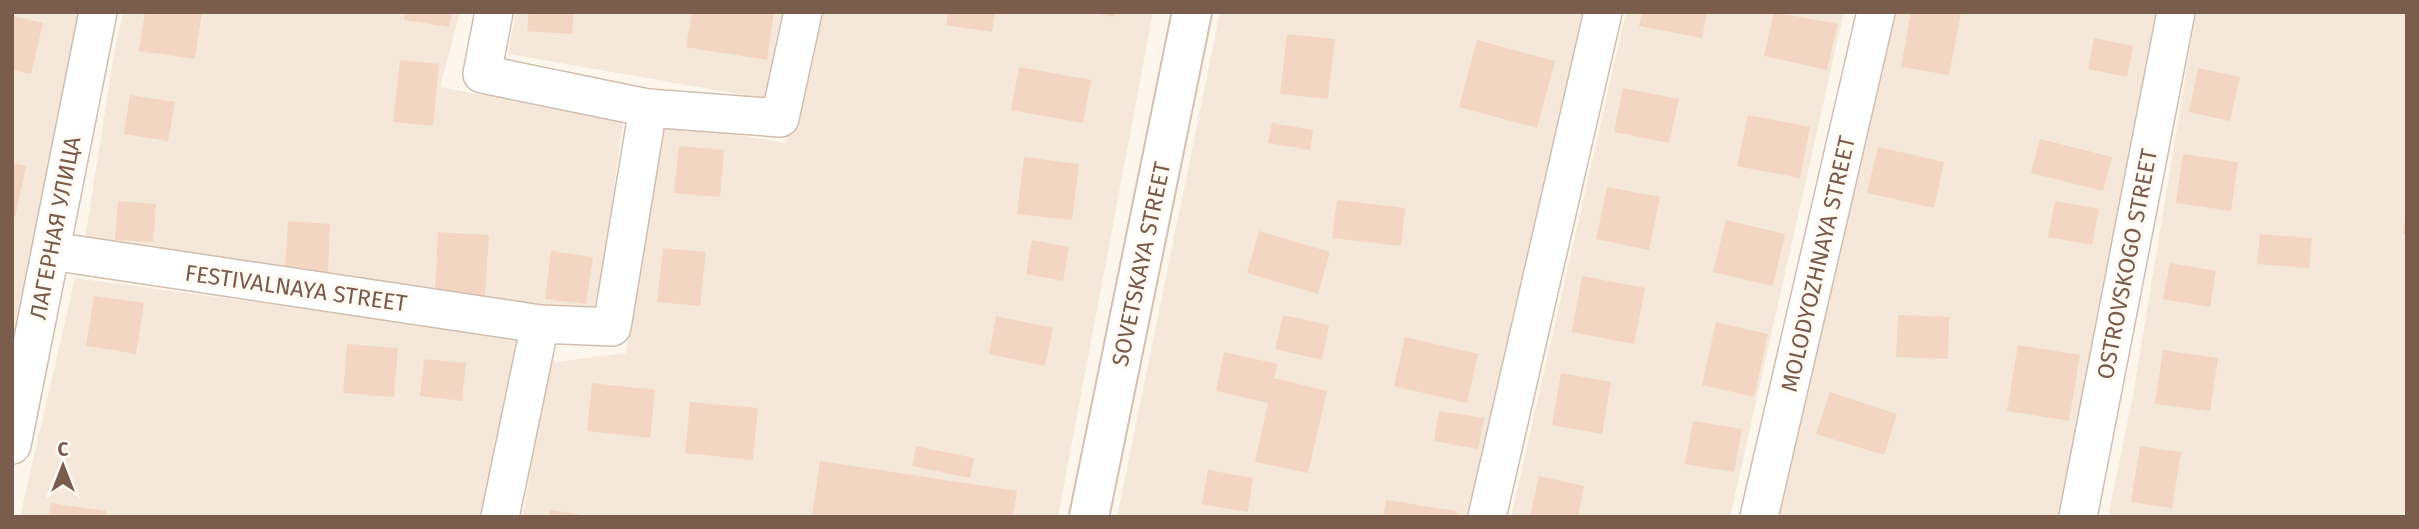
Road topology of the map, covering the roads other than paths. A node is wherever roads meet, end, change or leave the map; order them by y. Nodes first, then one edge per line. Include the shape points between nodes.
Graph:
1 (98, 12) edge
2 (494, 12) edge
3 (803, 12) edge
4 (1192, 12) edge
5 (1603, 12) edge
6 (1876, 12) edge
7 (2176, 12) edge
8 (648, 108) junction
9 (51, 251) junction
10 (540, 324) junction
11 (12, 445) edge
12 (500, 517) edge
13 (1089, 517) edge
14 (1487, 517) edge
15 (1759, 517) edge
16 (2078, 517) edge

1 - 9 street, ЛАГЕРНАЯ УЛИЦА
2 - 8 street via 482,74
3 - 8 street via 780,118
4 - 13 main road, SOVETSKAYA STREET
5 - 14 street
6 - 15 street, MOLODYOZHNAYA STREET
7 - 16 street, OSTROVSKOGO STREET
8 - 10 street, FESTIVALNAYA STREET via 612,327
9 - 10 street, FESTIVALNAYA STREET
9 - 11 street, ЛАГЕРНАЯ УЛИЦА
10 - 12 street

